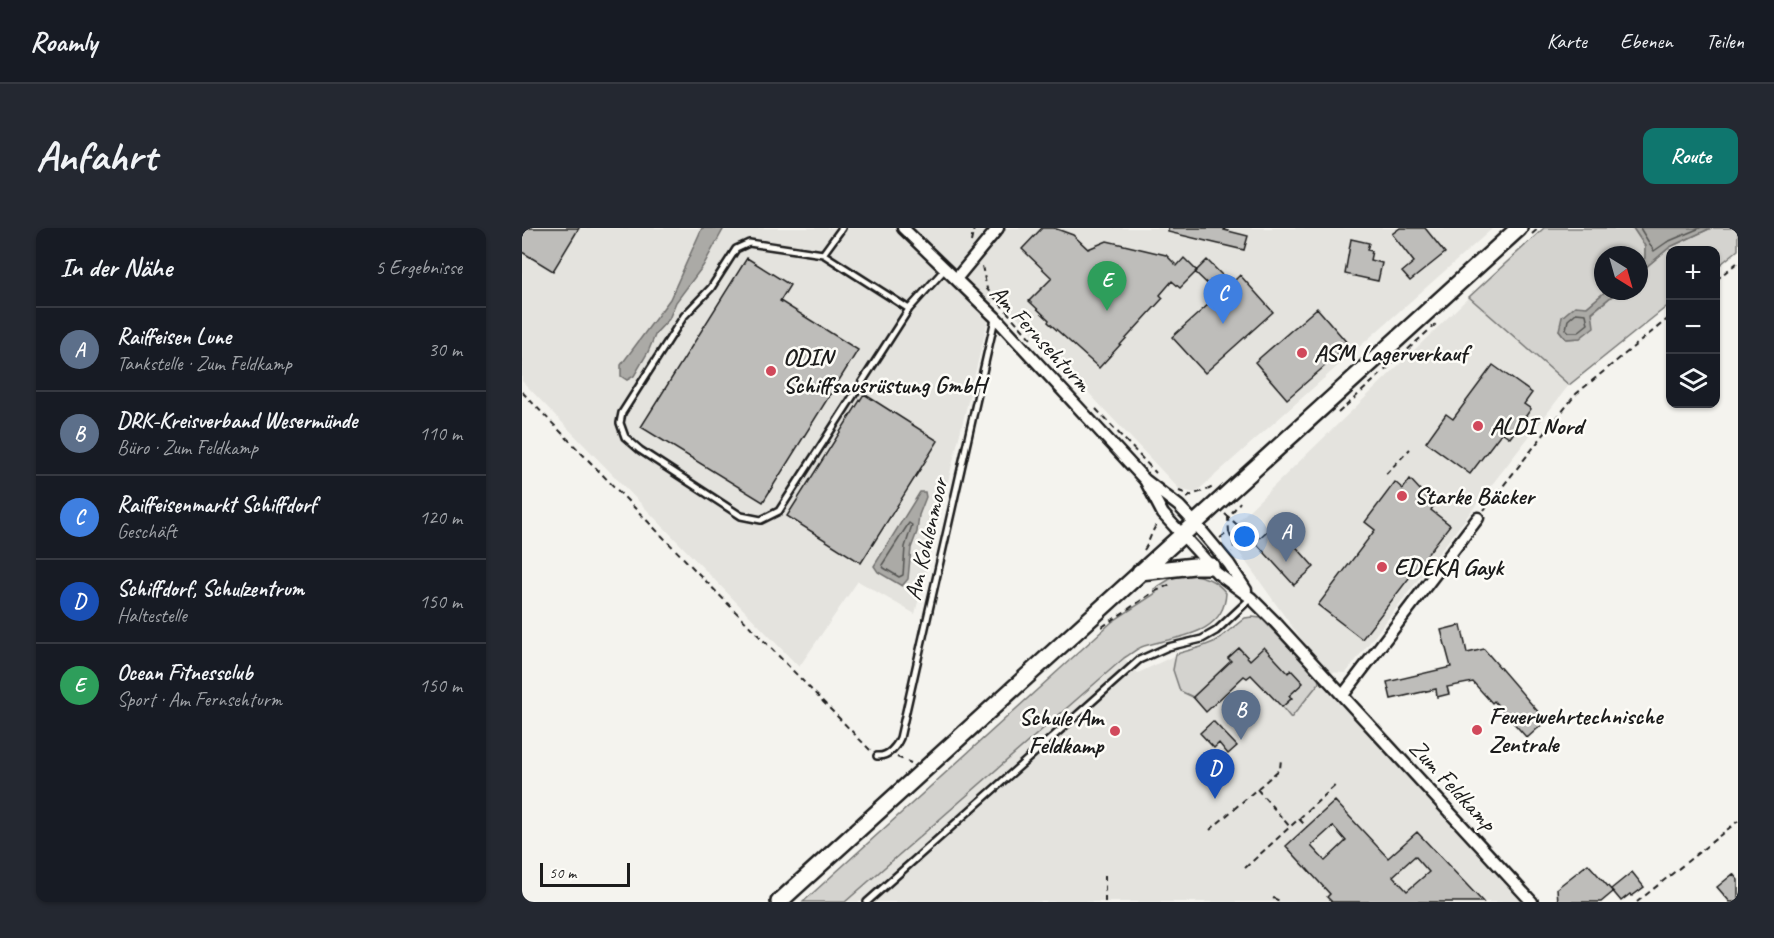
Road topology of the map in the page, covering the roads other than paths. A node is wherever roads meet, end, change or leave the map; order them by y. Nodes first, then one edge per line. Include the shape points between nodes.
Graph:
1 (842, 228) edge
2 (903, 228) edge
3 (998, 228) edge
4 (1519, 228) edge
5 (823, 254) junction
6 (945, 269) junction
7 (956, 279) junction
8 (909, 309) junction
9 (995, 317) junction
10 (1145, 480) junction
11 (1478, 518) road end
12 (1195, 523) junction
13 (1182, 534) junction
14 (1211, 566) junction
15 (1140, 572) junction
16 (1251, 598) junction
17 (1342, 695) junction
18 (877, 756) road end
19 (779, 902) edge
20 (867, 902) edge
21 (1532, 902) edge

1 - 5 lane
2 - 6 street, Am Fernsehturm
3 - 7 street
4 - 12 main road
5 - 8 lane
5 - 8 lane via 749,243 736,249 711,288 684,316 622,413 620,423 625,437 741,516 760,520 779,511
6 - 7 street, Am Fernsehturm
6 - 8 lane
7 - 9 street, Am Fernsehturm
9 - 10 street, Am Fernsehturm
9 - 18 lane, Am Kohlenmoor via 900,738 895,747
10 - 12 street, Am Fernsehturm
10 - 13 street, Am Fernsehturm via 1163,514
11 - 17 street
12 - 13 main road
12 - 16 street, Zum Feldkamp
13 - 14 street, Zum Feldkamp
13 - 15 main road
14 - 15 main road
14 - 16 street, Zum Feldkamp
15 - 19 main road
16 - 17 street, Zum Feldkamp
16 - 20 lane via 1202,639 1168,647 1139,660
17 - 21 street, Zum Feldkamp

